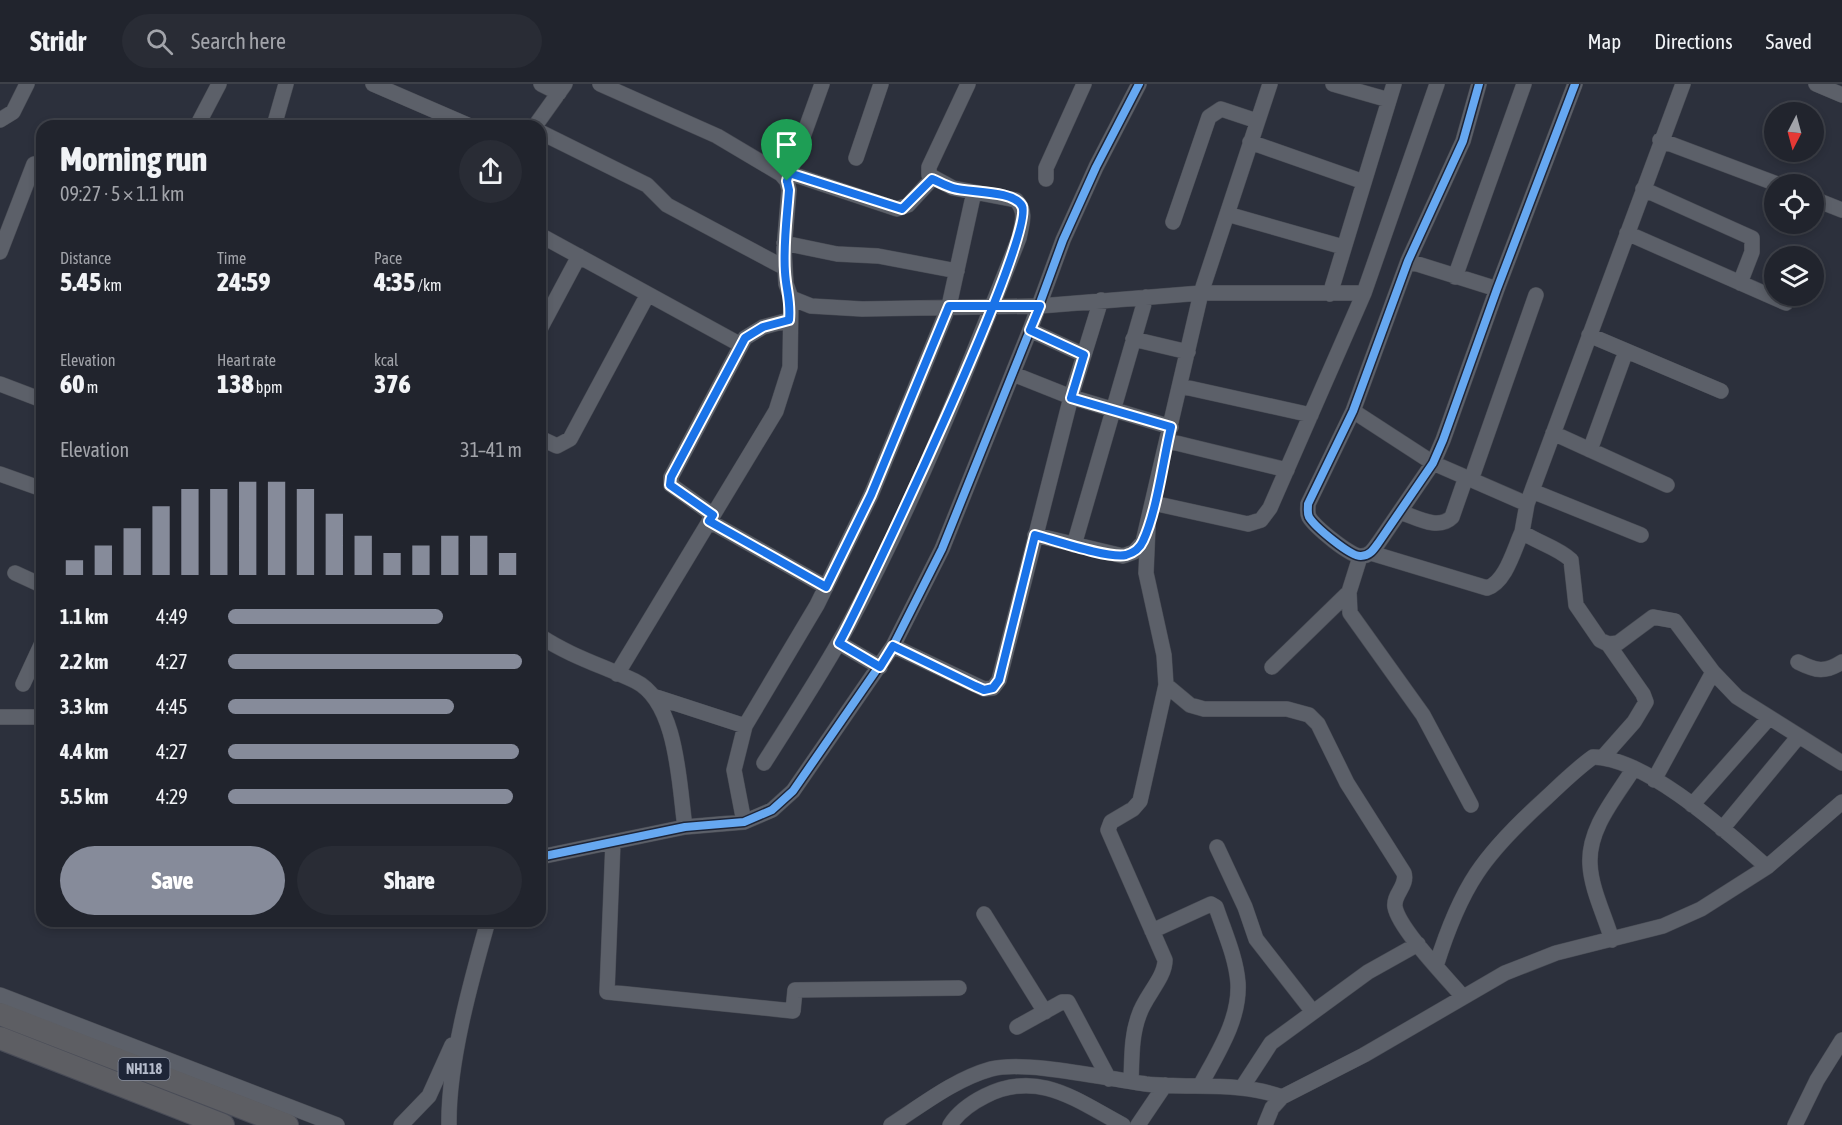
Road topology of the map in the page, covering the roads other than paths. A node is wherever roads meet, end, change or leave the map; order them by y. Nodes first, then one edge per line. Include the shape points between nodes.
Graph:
1 (27, 84) edge
2 (219, 84) edge
3 (286, 84) edge
4 (373, 84) edge
5 (541, 84) edge
6 (600, 84) edge
7 (822, 84) edge
8 (881, 84) edge
9 (968, 84) edge
10 (1084, 84) edge
11 (1139, 84) edge
12 (1270, 84) edge
13 (1333, 84) edge
14 (1394, 84) edge
15 (1437, 84) edge
16 (1479, 84) edge
17 (1524, 84) edge
18 (1575, 84) edge
19 (1683, 84) edge
20 (1816, 84) edge
21 (562, 89) edge
22 (1837, 90) edge
23 (1389, 100) junction
24 (0, 120) edge
25 (200, 120) edge
26 (276, 120) edge
27 (456, 120) edge
28 (539, 120) edge
29 (1257, 121) junction
30 (546, 135) edge
31 (1660, 140) junction
32 (1250, 142) junction
33 (856, 159) dead end
34 (34, 164) dead end
35 (788, 177) junction
36 (932, 179) junction
37 (1046, 179) dead end
38 (1764, 179) edge
39 (1364, 182) junction
40 (1643, 189) junction
41 (974, 192) junction
42 (1824, 202) edge
43 (1842, 210) edge
44 (1227, 214) junction
45 (1173, 222) dead end
46 (1627, 233) junction
47 (546, 241) edge
48 (784, 243) junction
49 (1343, 247) junction
50 (0, 252) edge
51 (579, 256) junction
52 (1408, 261) junction
53 (784, 268) junction
54 (957, 272) junction
55 (1455, 277) junction
56 (1740, 283) junction
57 (1497, 289) junction
58 (1201, 293) junction
59 (1364, 293) junction
60 (1764, 293) edge
61 (648, 294) junction
62 (1330, 294) junction
63 (1536, 295) dead end
64 (1146, 297) junction
65 (791, 298) junction
66 (1101, 300) junction
67 (949, 306) junction
68 (992, 306) junction
69 (1040, 306) junction
70 (546, 318) edge
71 (789, 320) junction
72 (1030, 330) junction
73 (1589, 335) junction
74 (1133, 339) junction
75 (741, 345) junction
76 (1626, 351) junction
77 (1188, 352) junction
78 (1084, 355) junction
79 (1013, 374) junction
80 (0, 384) edge
81 (1180, 386) junction
82 (1721, 391) dead end
83 (36, 398) edge
84 (1071, 398) junction
85 (1113, 411) junction
86 (1353, 411) junction
87 (1311, 416) junction
88 (1553, 433) junction
89 (1169, 434) junction
90 (546, 441) edge
91 (1590, 450) junction
92 (1433, 463) junction
93 (1287, 470) junction
94 (0, 474) edge
95 (1469, 478) junction
96 (36, 485) edge
97 (1667, 485) dead end
98 (1529, 498) junction
99 (1153, 503) junction
100 (1400, 512) junction
101 (711, 518) junction
102 (1148, 526) junction
103 (1522, 532) junction
104 (1035, 535) junction
105 (1641, 535) dead end
106 (1074, 545) junction
107 (1365, 555) junction
108 (15, 573) dead end
109 (36, 584) edge
110 (826, 587) junction
111 (1349, 592) junction
112 (546, 640) edge
113 (839, 643) junction
114 (1608, 644) junction
115 (893, 646) junction
116 (36, 656) edge
117 (1798, 662) dead end
118 (1842, 662) edge
119 (880, 667) junction
120 (1272, 667) dead end
121 (1713, 672) junction
122 (617, 674) junction
123 (23, 684) dead end
124 (1166, 685) junction
125 (650, 695) junction
126 (36, 716) edge
127 (0, 717) edge
128 (1769, 718) junction
129 (745, 726) junction
130 (1799, 736) junction
131 (1603, 757) junction
132 (1842, 763) edge
133 (764, 764) dead end
134 (1634, 768) junction
135 (1654, 780) junction
136 (1842, 802) edge
137 (1471, 805) dead end
138 (1692, 805) junction
139 (744, 822) junction
140 (685, 827) junction
141 (1722, 829) junction
142 (613, 842) junction
143 (1217, 847) dead end
144 (546, 855) edge
145 (1767, 867) junction
146 (984, 914) dead end
147 (486, 927) edge
148 (1152, 931) junction
149 (1612, 940) junction
150 (1418, 944) junction
151 (1436, 966) junction
152 (959, 988) dead end
153 (0, 995) edge
154 (1462, 997) junction
155 (1044, 1012) junction
156 (1313, 1012) junction
157 (0, 1014) edge
158 (463, 1019) junction
159 (1017, 1027) dead end
160 (0, 1038) edge
161 (1842, 1040) edge
162 (1109, 1079) junction
163 (1131, 1082) junction
164 (1165, 1085) junction
165 (1200, 1086) junction
166 (1243, 1086) junction
167 (1282, 1097) junction
168 (223, 1125) edge
169 (287, 1125) edge
170 (337, 1125) edge
171 (401, 1125) edge
172 (448, 1125) edge
173 (891, 1125) edge
174 (950, 1125) edge
175 (1123, 1125) edge
176 (1138, 1125) edge
177 (1265, 1125) edge
178 (1795, 1125) edge

1 - 24 street via 13,112
2 - 25 street
3 - 26 street
4 - 27 street
5 - 21 street
6 - 35 street via 717,136
7 - 35 street
8 - 33 street
9 - 36 street via 929,167
10 - 37 street via 1046,168
11 - 69 street via 1072,219
12 - 29 street
13 - 23 street
14 - 23 street
15 - 59 street
16 - 52 street via 1463,141
17 - 55 street
18 - 57 street
19 - 31 street
20 - 22 street
21 - 28 street
23 - 39 street
29 - 32 street
29 - 45 street via 1221,109 1209,117
30 - 53 street via 647,185 667,205
31 - 38 street
31 - 40 street
32 - 39 street
32 - 44 street
34 - 50 street
35 - 36 street via 897,209 908,205
35 - 48 street
36 - 41 street
39 - 49 street
40 - 46 street
40 - 56 street via 1752,238 1752,252
41 - 54 street
41 - 68 street via 1016,200 1024,214 1019,238
42 - 43 street
44 - 49 street
44 - 58 street
46 - 56 street
46 - 73 street
47 - 51 street
48 - 53 street
48 - 54 street
49 - 62 street
51 - 61 street
51 - 70 street
52 - 55 street
52 - 86 street
53 - 65 street
54 - 67 street
55 - 57 street
56 - 60 street
57 - 92 street
58 - 62 street
58 - 64 street
58 - 77 street
59 - 62 street
59 - 87 street
61 - 75 street
61 - 90 street via 570,439 557,446
63 - 95 street
64 - 66 street
64 - 74 street
65 - 67 street via 811,306 862,309
65 - 71 street
66 - 69 street
66 - 78 street
67 - 68 street
67 - 110 street via 871,495
68 - 69 street
68 - 113 street via 933,449
69 - 72 street
71 - 75 street via 753,332
71 - 101 street via 789,367 784,391 776,411
72 - 78 street
72 - 79 street
73 - 76 street
73 - 88 street
74 - 77 street
74 - 85 street
75 - 101 street via 671,477 670,485
76 - 82 street
76 - 91 street
77 - 81 street
78 - 84 street
79 - 84 street
79 - 115 street via 942,549
80 - 83 street
81 - 87 street
81 - 89 street
84 - 85 street
84 - 104 street
85 - 89 street
85 - 106 street
86 - 92 street
86 - 107 street via 1311,494 1308,514 1349,553
87 - 93 street
88 - 91 street
88 - 98 street
89 - 93 street
89 - 99 street
91 - 97 street
92 - 95 street
92 - 100 street
93 - 99 street via 1270,508 1260,520 1248,524
94 - 96 street
95 - 98 street
95 - 100 street via 1447,522 1436,524
98 - 103 street
98 - 105 street
99 - 102 street
100 - 107 street
101 - 110 street
101 - 122 street
102 - 106 street via 1143,542 1124,556
102 - 124 street via 1146,573 1164,655
103 - 107 street via 1501,578 1487,588
103 - 114 street via 1562,551 1571,560 1576,604 1600,640
104 - 106 street
104 - 115 street via 999,680 993,688 984,690
107 - 111 street
108 - 109 street
110 - 129 street
111 - 120 street
111 - 137 street via 1350,613 1356,624 1423,715
112 - 122 street
113 - 119 street
113 - 133 street
114 - 121 street via 1618,643 1653,617 1664,617 1675,621
114 - 131 street via 1646,702
115 - 119 street
116 - 123 street
117 - 118 street via 1828,671
119 - 139 street via 793,791 772,810
121 - 128 street via 1737,697
121 - 135 street
122 - 125 street via 638,682
124 - 148 street via 1140,801 1111,822 1108,830
124 - 150 street via 1190,705 1204,709 1287,709 1309,715 1318,724 1347,783 1404,873 1395,908
125 - 129 street
125 - 140 street via 662,707 669,728
126 - 127 street
128 - 130 street
128 - 138 street
129 - 139 street via 734,770
130 - 132 street
130 - 141 street
131 - 134 street
131 - 151 street via 1593,757 1585,763 1484,859 1455,911
134 - 135 street
134 - 149 street via 1600,822 1591,853 1590,865
135 - 138 street
136 - 145 street
138 - 141 street
139 - 140 street
140 - 142 street
141 - 145 street
142 - 144 street
142 - 152 street via 607,992 793,1011 795,990
143 - 156 street via 1256,939
145 - 149 street via 1701,909 1663,926
146 - 155 street
147 - 158 street
148 - 163 street via 1165,968 1139,1014 1132,1047
148 - 165 street via 1211,904 1216,907 1235,963 1238,982 1234,1014
149 - 154 street via 1530,962
150 - 151 street
150 - 156 street via 1368,972
151 - 154 street
153 - 170 street
154 - 167 street via 1364,1055
155 - 159 street
155 - 162 street via 1068,1002
156 - 166 street via 1271,1043
157 - 169 highway, NH118
158 - 171 street via 429,1096
158 - 172 street
160 - 168 highway, NH118
161 - 178 street
162 - 163 street
162 - 173 street via 1019,1066 993,1068 967,1078
163 - 164 street
164 - 165 street
164 - 176 street
165 - 166 street
166 - 167 street
167 - 177 street
174 - 175 street via 970,1103 1011,1085 1035,1084 1057,1090

